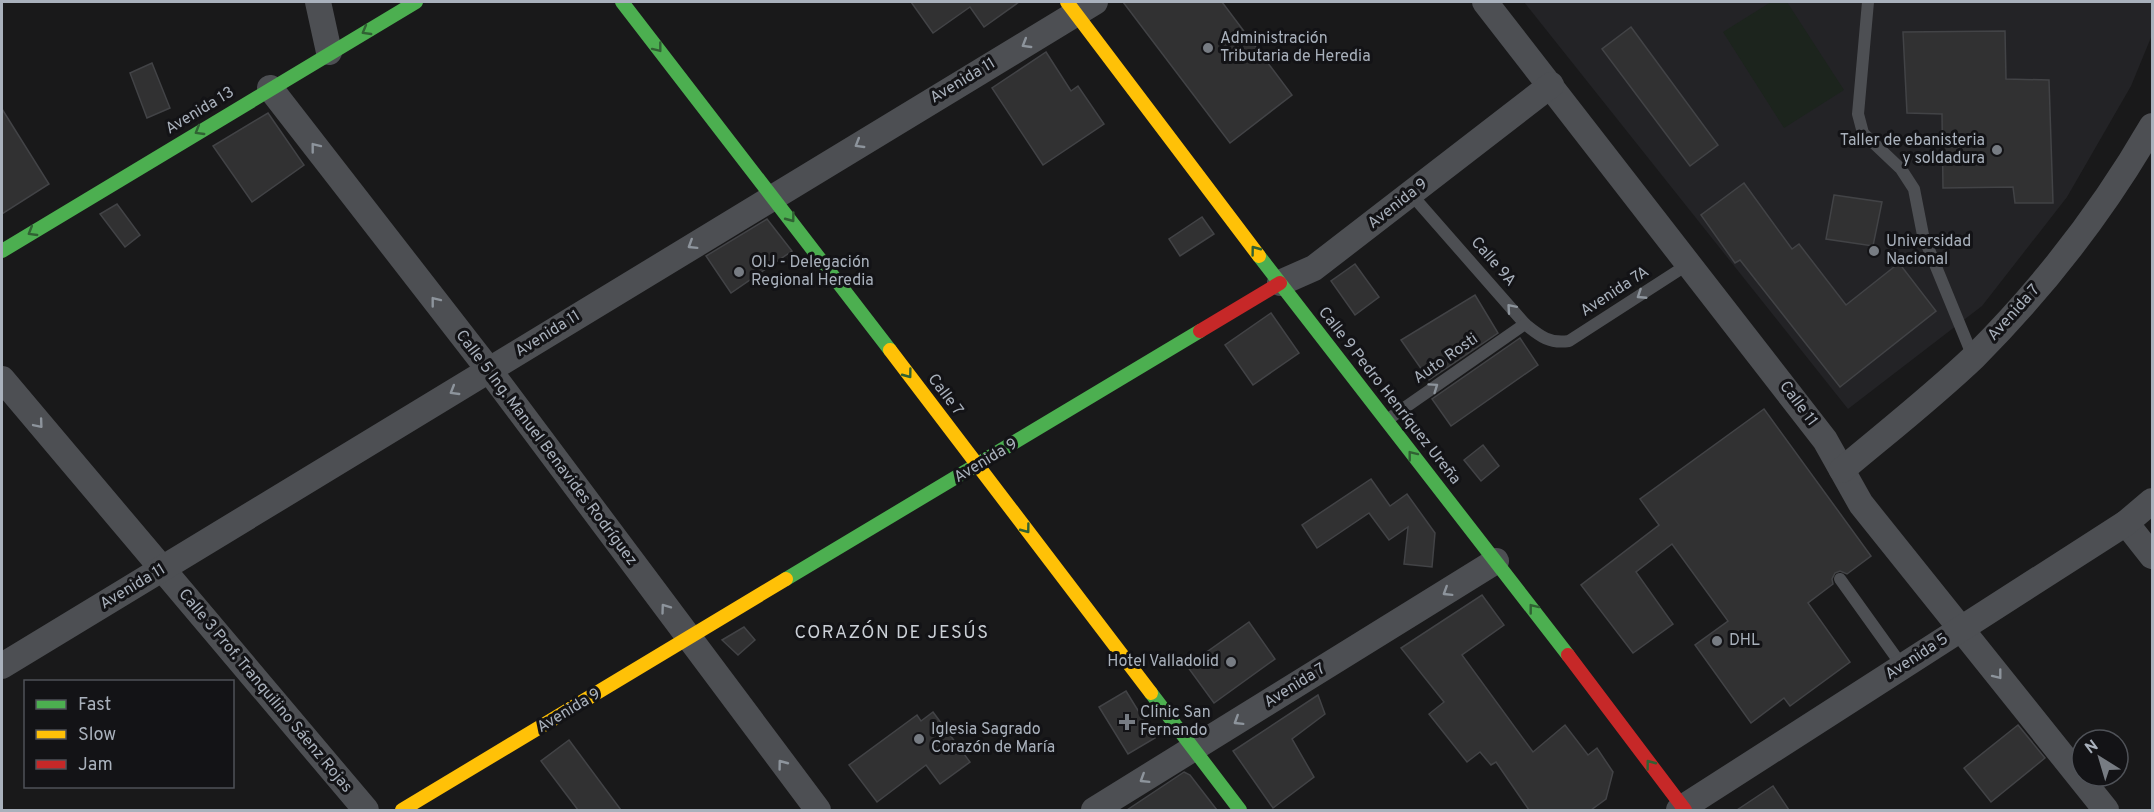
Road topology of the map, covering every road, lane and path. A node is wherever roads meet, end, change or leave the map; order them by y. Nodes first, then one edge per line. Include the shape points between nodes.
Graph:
1 (318, 2) edge
2 (416, 2) edge
3 (622, 2) edge
4 (1485, 2) edge
5 (1868, 2) edge
6 (1079, 6) edge
7 (329, 52) junction
8 (1551, 85) junction
9 (270, 88) junction
10 (2152, 126) edge
11 (1411, 194) junction
12 (773, 195) junction
13 (2, 251) edge
14 (1690, 263) junction
15 (1280, 283) junction
16 (1525, 324) junction
17 (1556, 343) joint
18 (1973, 357) junction
19 (489, 370) junction
20 (2, 379) edge
21 (1386, 421) junction
22 (978, 466) junction
23 (1842, 470) junction
24 (2152, 501) edge
25 (2126, 523) junction
26 (2152, 556) edge
27 (1496, 561) junction
28 (163, 568) junction
29 (1840, 579) dead end
30 (1961, 629) junction
31 (688, 639) junction
32 (2, 666) edge
33 (1903, 667) junction
34 (1194, 749) junction
35 (366, 810) edge
36 (402, 810) edge
37 (818, 810) edge
38 (1094, 810) edge
39 (1240, 810) edge
40 (1683, 810) edge
41 (2106, 810) edge

1 - 7 street
2 -> 7 main road, Avenida 13
3 -> 12 main road, Calle 7
4 - 8 street, Calle 11
5 - 18 lane via 1858,114 1863,133 1901,169 1914,189 1923,235
6 -> 12 street, Avenida 11
15 -> 6 main road, Calle 9 Pedro Henríquez Ureña
7 - 9 main road, Avenida 13
8 - 11 street, Avenida 9
8 - 14 street, Calle 11
9 -> 13 main road, Avenida 13
19 -> 9 street, Calle 5 Ing. Manuel Benavides Rodríguez
10 - 18 street, Avenida 7 via 2109,194 2064,253 2021,307
11 - 15 street, Avenida 9 via 1314,268
16 -> 11 lane, Calle 9A
12 -> 19 street, Avenida 11
12 -> 22 main road, Calle 7
14 -> 17 lane, Avenida 7A via 1569,341
14 - 23 street, Calle 11 via 1825,440
15 - 21 main road, Calle 9 Pedro Henríquez Ureña
15 - 22 main road, Avenida 9
16 - 17 lane, Calle 9A via 1545,340
21 -> 16 lane, Auto Rosti
18 - 23 street, Avenida 7
19 -> 28 street, Avenida 11
31 -> 19 street, Calle 5 Ing. Manuel Benavides Rodríguez
20 -> 28 street, Calle 3 Prof. Tranquilino Sáenz Rojas
27 -> 21 main road, Calle 9 Pedro Henríquez Ureña
22 - 31 main road, Avenida 9
22 -> 34 main road, Calle 7
23 - 30 street, Calle 11 via 1861,504
24 - 25 street, Avenida 5
25 - 26 street
25 - 30 street, Avenida 5
27 -> 34 street, Avenida 7
40 -> 27 main road, Calle 9 Pedro Henríquez Ureña
28 - 32 street, Avenida 11
28 - 35 street, Calle 3 Prof. Tranquilino Sáenz Rojas
29 - 33 lane
30 - 33 street, Avenida 5
30 -> 41 street, Calle 11
31 - 36 main road, Avenida 9
37 -> 31 street, Calle 5 Ing. Manuel Benavides Rodríguez
33 - 40 street, Avenida 5
34 -> 38 street, Avenida 7
34 - 39 main road, Calle 7

